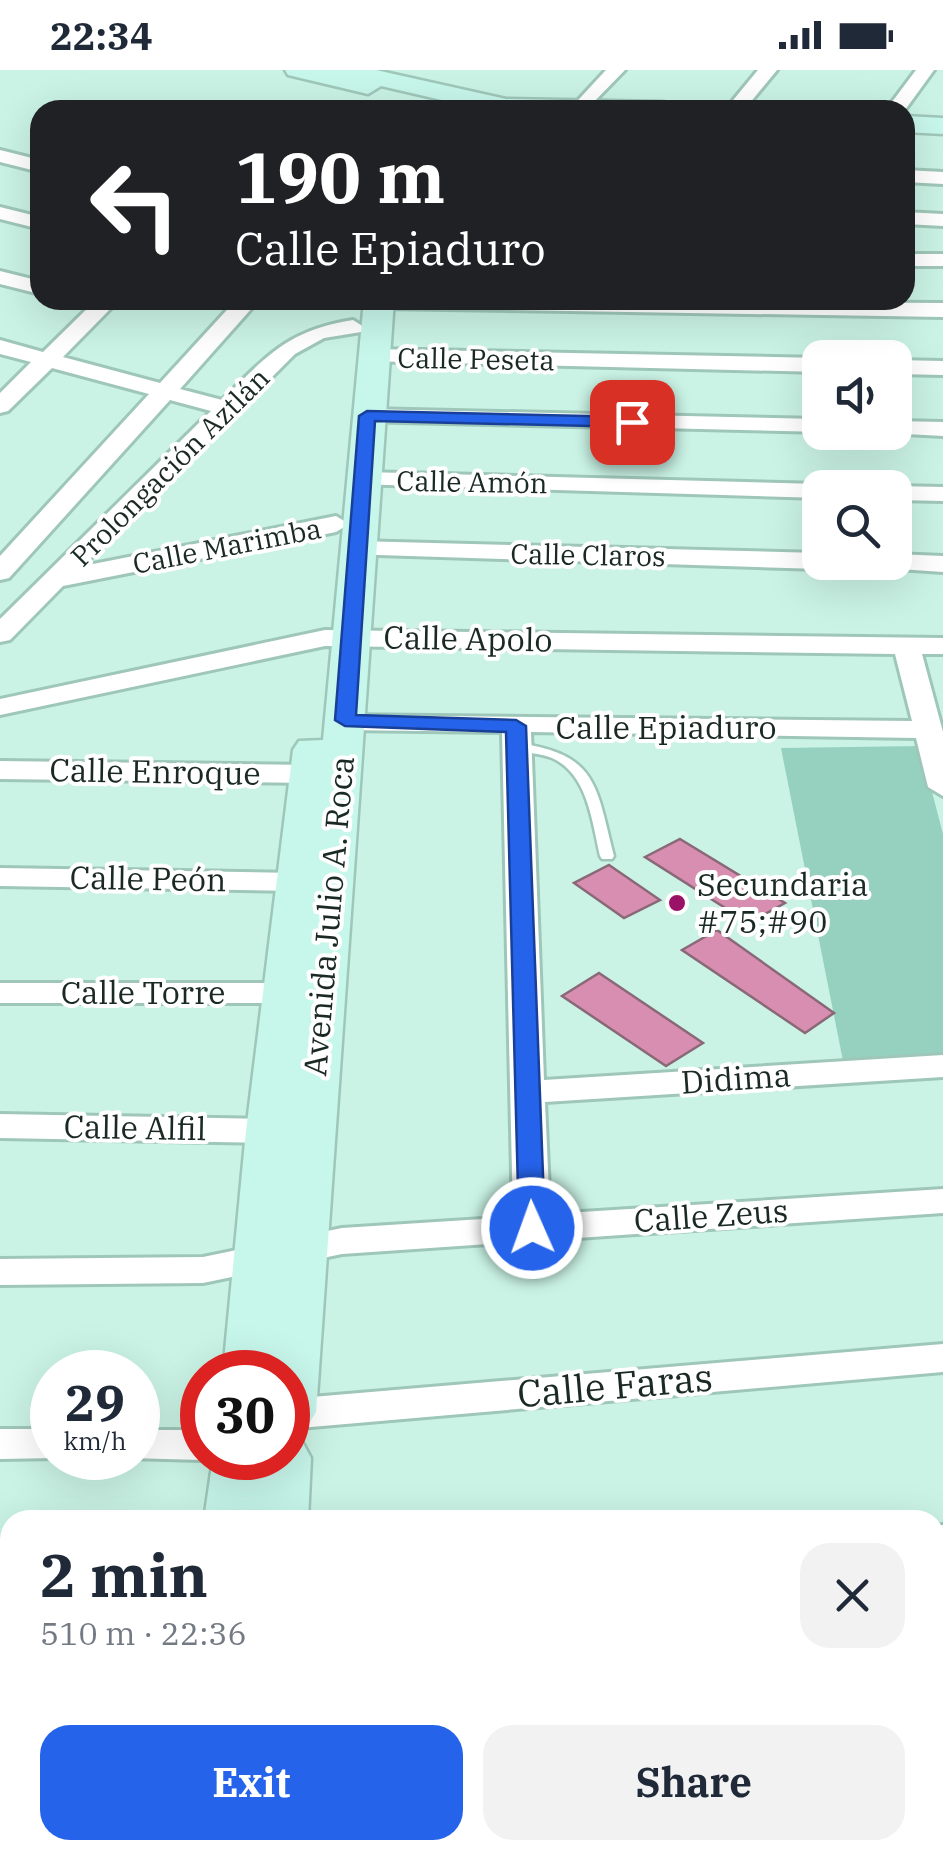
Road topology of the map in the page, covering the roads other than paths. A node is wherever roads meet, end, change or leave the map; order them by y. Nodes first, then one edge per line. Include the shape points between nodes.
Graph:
1 (297, 70) edge
2 (616, 70) edge
3 (768, 70) edge
4 (925, 70) edge
5 (358, 74) edge
6 (465, 100) edge
7 (585, 100) edge
8 (742, 100) edge
9 (902, 100) edge
10 (915, 125) edge
11 (943, 126) edge
12 (915, 139) edge
13 (943, 140) edge
14 (0, 156) edge
15 (30, 164) edge
16 (915, 177) edge
17 (943, 178) edge
18 (0, 213) edge
19 (915, 219) edge
20 (943, 220) edge
21 (30, 221) edge
22 (915, 260) edge
23 (943, 260) edge
24 (0, 277) edge
25 (30, 285) edge
26 (91, 310) edge
27 (239, 310) edge
28 (943, 310) edge
29 (368, 317) edge
30 (0, 347) edge
31 (48, 362) junction
32 (802, 364) edge
33 (912, 367) edge
34 (943, 368) edge
35 (164, 393) junction
36 (0, 406) edge
37 (229, 408) junction
38 (367, 416) junction
39 (802, 426) edge
40 (912, 428) edge
41 (943, 429) edge
42 (364, 480) junction
43 (802, 491) edge
44 (912, 493) edge
45 (943, 494) edge
46 (346, 537) junction
47 (802, 560) edge
48 (912, 563) edge
49 (943, 564) edge
50 (0, 572) edge
51 (59, 579) junction
52 (0, 634) edge
53 (337, 638) junction
54 (906, 645) junction
55 (943, 646) edge
56 (0, 707) edge
57 (345, 720) junction
58 (927, 730) junction
59 (516, 737) junction
60 (0, 770) edge
61 (310, 774) junction
62 (943, 786) edge
63 (606, 856) dead end
64 (0, 876) edge
65 (296, 882) junction
66 (0, 992) edge
67 (286, 993) junction
68 (943, 1066) edge
69 (528, 1092) junction
70 (0, 1126) edge
71 (270, 1130) junction
72 (943, 1201) edge
73 (532, 1228) junction
74 (301, 1252) junction
75 (260, 1261) junction
76 (0, 1272) edge
77 (252, 1350) edge
78 (293, 1350) edge
79 (943, 1358) edge
80 (310, 1411) edge
81 (0, 1444) edge
82 (30, 1444) edge
83 (239, 1480) edge
84 (282, 1480) edge
85 (235, 1510) edge
86 (280, 1510) edge

1 - 5 street
2 - 7 street
3 - 8 street
4 - 9 street
5 - 6 street
10 - 11 street
12 - 13 street
14 - 15 street
16 - 17 street
18 - 21 street
19 - 20 street
22 - 23 street
24 - 25 street
26 - 31 street
27 - 35 street, Prolongación Aztlán
28 - 29 street
29 - 32 street, Calle Peseta
29 - 37 street, Prolongación Aztlán via 296,342
29 - 38 street, Avenida Julio A. Roca
29 - 46 street, Avenida Julio A. Roca
30 - 31 street
31 - 35 street
31 - 36 street
33 - 34 street
35 - 37 street
35 - 50 street, Prolongación Aztlán
37 - 51 street, Prolongación Aztlán
38 - 39 street
38 - 42 street, Avenida Julio A. Roca
40 - 41 street
42 - 43 street, Calle Amón
42 - 46 street, Avenida Julio A. Roca
44 - 45 street
46 - 47 street, Calle Claros
46 - 51 street, Calle Marimba
46 - 53 street, Avenida Julio A. Roca
48 - 49 street
51 - 52 street, Prolongación Aztlán
53 - 54 street, Calle Apolo
53 - 56 street, Calle Apolo
53 - 57 street, Avenida Julio A. Roca
53 - 61 street, Avenida Julio A. Roca
54 - 55 street, Calle Apolo
54 - 58 street
57 - 59 street, Calle Epiaduro
57 - 74 street, Avenida Julio A. Roca
58 - 59 street, Calle Epiaduro
58 - 62 street
59 - 63 lane via 568,758 585,775
59 - 69 street
60 - 61 street, Calle Enroque
61 - 65 street, Avenida Julio A. Roca
64 - 65 street, Calle Peón
65 - 67 street, Avenida Julio A. Roca
66 - 67 street, Calle Torre
67 - 71 street, Avenida Julio A. Roca
68 - 69 street, Didima
69 - 73 street
70 - 71 street, Calle Alfil
71 - 75 street, Avenida Julio A. Roca
72 - 73 street, Calle Zeus
73 - 74 street, Calle Zeus via 342,1242
74 - 75 street, Calle Zeus
74 - 78 street, Avenida Julio A. Roca
75 - 76 street, Calle Zeus via 204,1270
75 - 77 street, Avenida Julio A. Roca
79 - 80 street, Calle Faras
81 - 82 street
83 - 85 street
84 - 86 street

